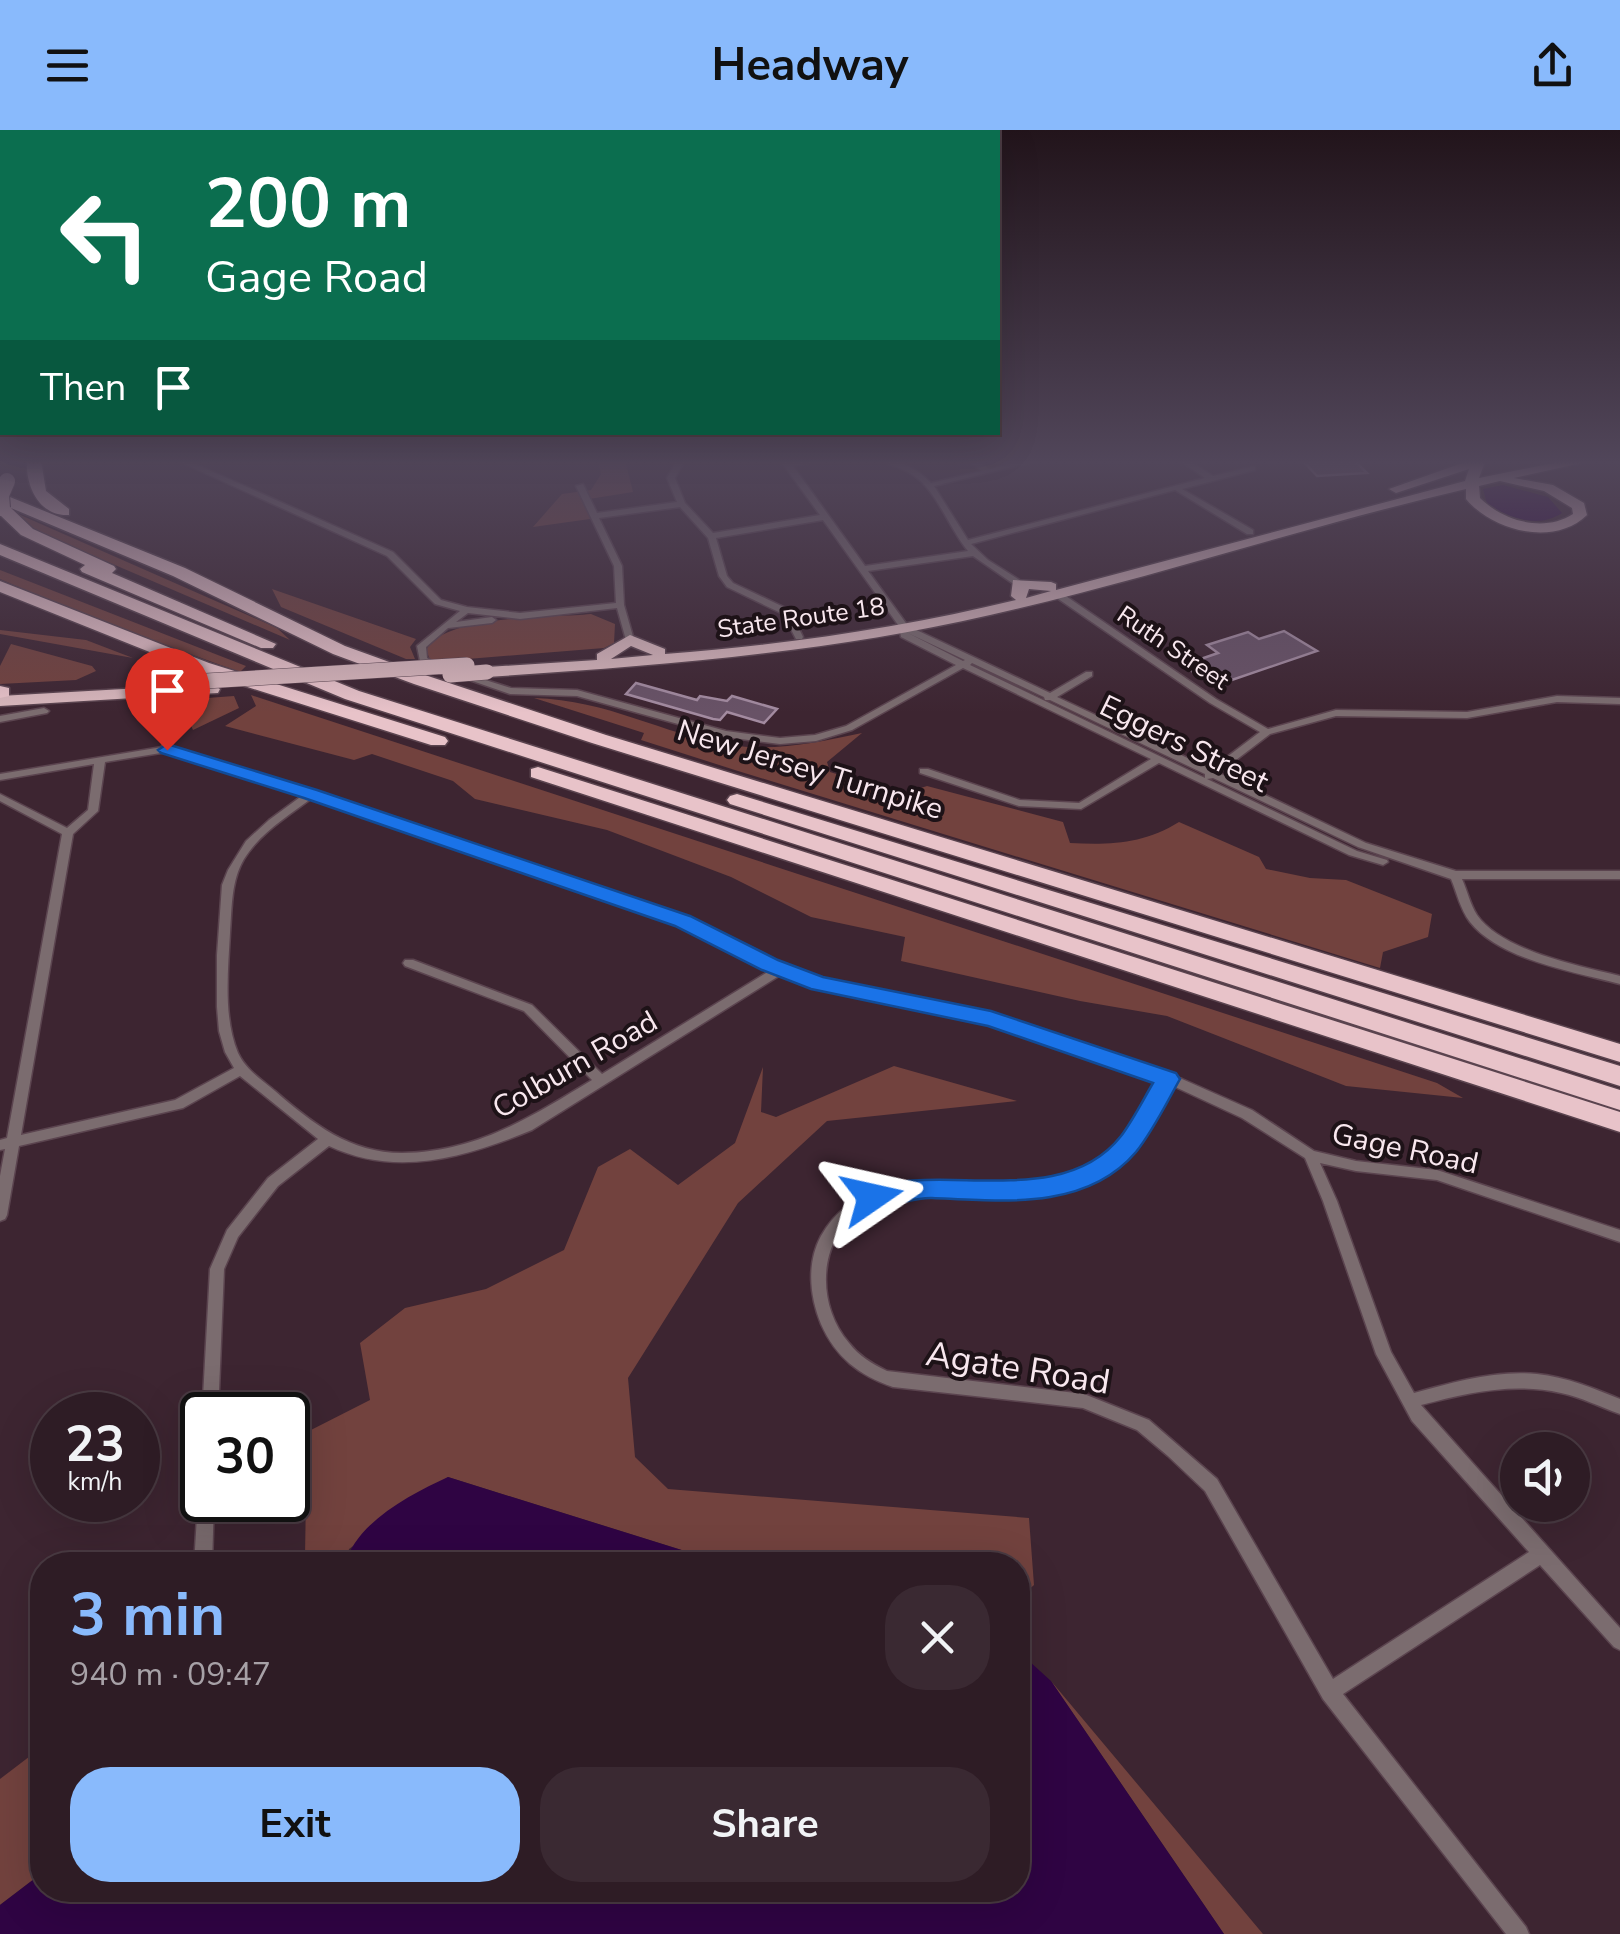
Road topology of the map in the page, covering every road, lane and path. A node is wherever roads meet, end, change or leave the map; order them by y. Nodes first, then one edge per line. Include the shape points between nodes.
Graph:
1 (28, 544) edge
2 (53, 544) edge
3 (107, 544) edge
4 (127, 544) edge
5 (368, 544) edge
6 (608, 544) edge
7 (713, 544) edge
8 (844, 544) edge
9 (966, 544) edge
10 (1210, 544) edge
11 (1227, 544) edge
12 (0, 549) edge
13 (974, 552) junction
14 (0, 562) edge
15 (862, 569) junction
16 (179, 572) junction
17 (0, 586) edge
18 (1019, 590) junction
19 (1054, 591) junction
20 (152, 593) junction
21 (0, 596) edge
22 (620, 606) junction
23 (466, 610) junction
24 (580, 610) junction
25 (544, 614) junction
26 (901, 625) junction
27 (188, 630) junction
28 (436, 632) junction
29 (628, 632) junction
30 (800, 637) junction
31 (659, 652) junction
32 (604, 656) junction
33 (969, 662) junction
34 (196, 674) junction
35 (1089, 674) dead end
36 (0, 696) edge
37 (1047, 699) junction
38 (1620, 701) edge
39 (44, 711) dead end
40 (172, 717) dead end
41 (0, 718) edge
42 (1267, 732) junction
43 (167, 750) junction
44 (100, 760) junction
45 (1156, 760) junction
46 (924, 770) dead end
47 (0, 777) edge
48 (1208, 777) junction
49 (311, 794) junction
50 (2, 804) edge
51 (1312, 821) junction
52 (1301, 829) junction
53 (68, 833) junction
54 (1455, 874) junction
55 (1620, 875) edge
56 (409, 963) dead end
57 (780, 969) junction
58 (1620, 980) edge
59 (1620, 1053) edge
60 (242, 1070) junction
61 (1620, 1076) edge
62 (1168, 1079) junction
63 (601, 1081) junction
64 (1620, 1100) edge
65 (1620, 1122) edge
66 (328, 1139) junction
67 (6, 1144) edge
68 (1310, 1154) junction
69 (0, 1214) edge
70 (1620, 1236) edge
71 (211, 1392) edge
72 (1410, 1401) junction
73 (1620, 1407) edge
74 (205, 1522) edge
75 (204, 1552) edge
76 (1543, 1552) junction
77 (1620, 1641) edge
78 (1330, 1692) junction
79 (1518, 1934) edge

1 - 20 highway, New Jersey Turnpike
2 - 20 highway
3 - 16 highway, New Jersey Turnpike
4 - 16 highway
5 - 23 street via 390,554 438,602
6 - 22 street via 618,566
7 - 30 street via 730,585 787,612
8 - 15 street
9 - 13 street
10 - 19 highway, State Route 18
11 - 19 highway, State Route 18
12 - 27 highway
13 - 15 street
13 - 18 street
14 - 27 highway
15 - 26 street
16 - 59 highway, New Jersey Turnpike via 340,650 467,696
17 - 34 highway
18 - 19 highway, State Route 18
18 - 26 highway, State Route 18
19 - 26 highway, State Route 18
19 - 42 street, Ruth Street
20 - 61 highway, New Jersey Turnpike via 401,694
21 - 34 highway
22 - 24 street
22 - 29 street
23 - 25 street
23 - 28 street
24 - 25 street
24 - 29 street via 611,615
25 - 28 street
26 - 30 highway, State Route 18
26 - 33 street, Eggers Street
26 - 36 highway, State Route 18, bridge via 727,656 26,700
27 - 64 highway via 416,716
28 - 33 street via 421,646 423,660 495,688 577,693 762,741 816,738 849,728
29 - 31 highway
29 - 32 highway
30 - 31 highway, State Route 18
31 - 32 highway, State Route 18
32 - 34 highway, State Route 18, bridge
33 - 37 street, Eggers Street
34 - 36 highway, State Route 18
34 - 65 highway
35 - 37 street
37 - 45 street, Eggers Street
37 - 48 street, Eggers Street
38 - 42 street via 1557,700 1467,715 1336,713
39 - 41 street
40 - 43 street
42 - 48 street
43 - 44 street
43 - 49 street, Gage Road
44 - 47 street
44 - 53 street via 93,811
45 - 46 street via 1081,806 1019,803
45 - 48 street, Eggers Street
48 - 51 street, Eggers Street
48 - 52 street, Eggers Street
49 - 57 street, Gage Road via 682,921
49 - 60 street, Colburn Road via 255,837 232,866 224,1032
50 - 53 street
51 - 52 street
51 - 54 street, Eggers Street via 1390,857
52 - 54 street, Eggers Street via 1386,863
53 - 67 street
54 - 55 street, Eggers Street
54 - 58 street via 1474,919 1500,938 1542,958
56 - 63 street via 528,1008
57 - 62 street, Gage Road via 819,984 991,1019
57 - 63 street, Colburn Road
60 - 66 street, Colburn Road
60 - 67 street via 178,1104
62 - 68 street, Gage Road via 1247,1114
62 - 78 street, Agate Road via 1128,1144 1080,1179 1021,1192 898,1190 851,1210 821,1252 822,1306 852,1360 872,1373 1084,1401 1143,1425 1211,1485
63 - 66 street, Colburn Road via 527,1126 452,1154 386,1154
66 - 71 street via 273,1182 232,1234 217,1269
67 - 69 street
68 - 70 street, Gage Road via 1437,1175
68 - 72 street via 1384,1354
72 - 73 street via 1496,1378 1524,1378 1584,1390
72 - 76 street
74 - 75 street
76 - 77 street
76 - 78 street
78 - 79 street, Agate Road

